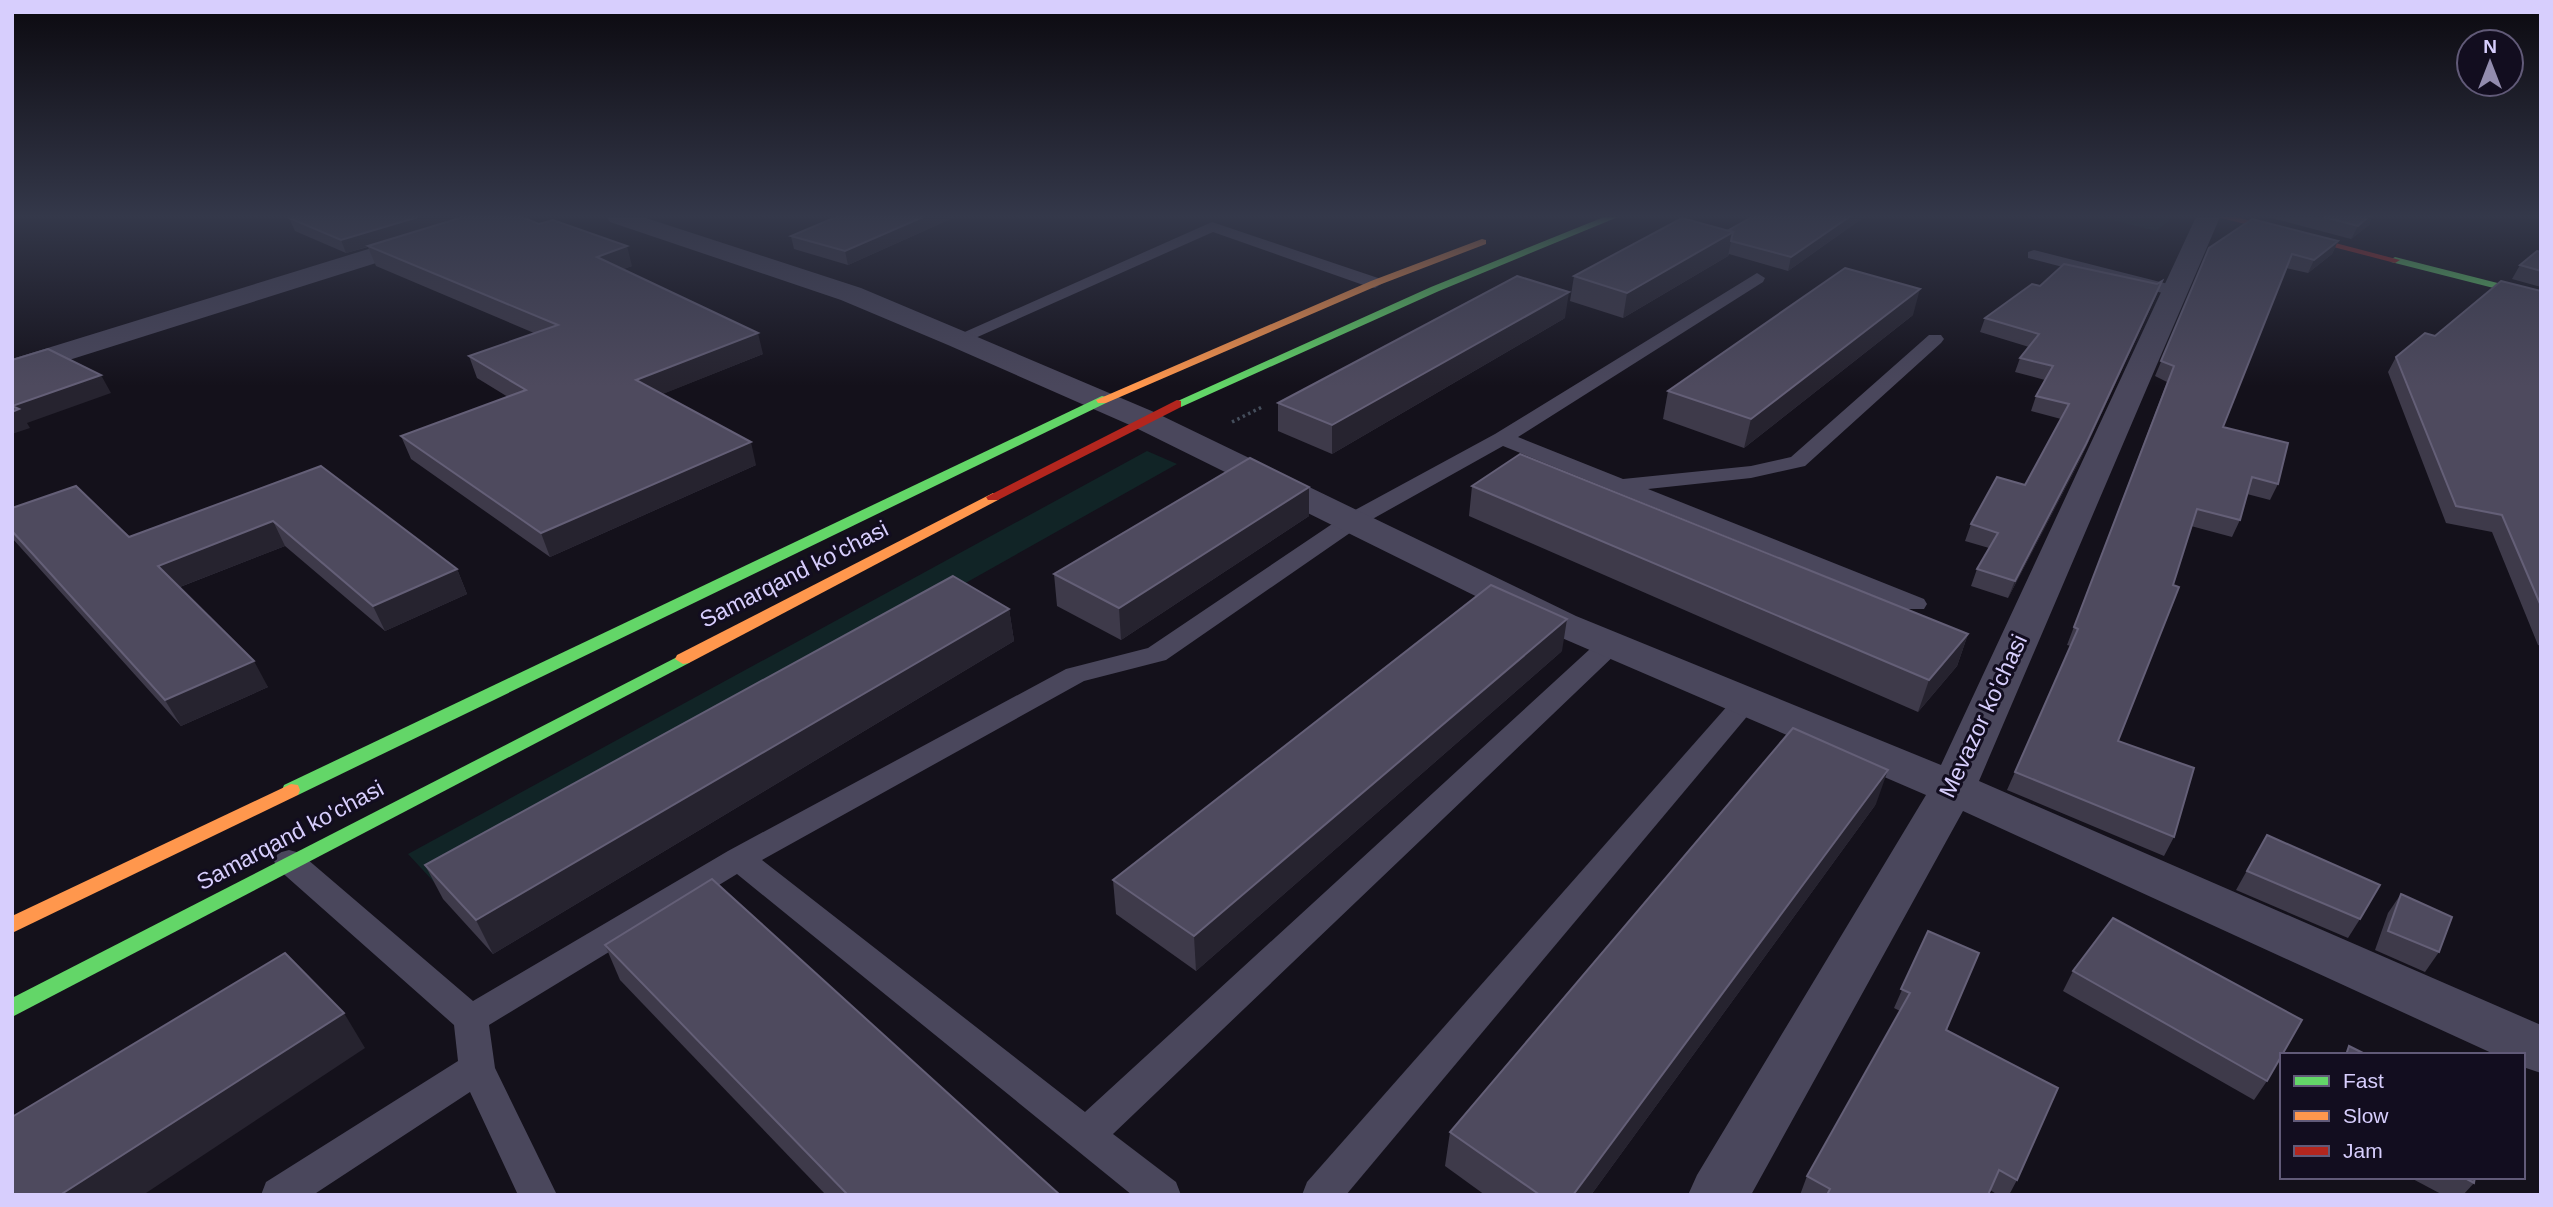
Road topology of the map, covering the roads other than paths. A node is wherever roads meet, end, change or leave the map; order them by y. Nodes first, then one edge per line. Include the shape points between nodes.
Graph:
1 (318, 273) edge
2 (788, 273) edge
3 (1107, 273) edge
4 (1347, 273) edge
5 (1400, 273) edge
6 (1474, 273) edge
7 (2106, 273) edge
8 (2183, 273) edge
9 (2447, 273) edge
10 (1757, 278) dead end
11 (1375, 283) junction
12 (2175, 291) junction
13 (2541, 297) edge
14 (958, 339) junction
15 (1936, 339) dead end
16 (12, 369) edge
17 (1099, 401) junction
18 (1143, 419) junction
19 (1502, 438) junction
20 (1620, 486) junction
21 (1352, 521) junction
22 (1915, 604) dead end
23 (1611, 644) junction
24 (1746, 701) junction
25 (1952, 788) junction
26 (738, 859) junction
27 (289, 861) junction
28 (12, 925) edge
29 (12, 1008) edge
30 (471, 1019) junction
31 (2541, 1050) edge
32 (477, 1068) junction
33 (1086, 1135) junction
34 (280, 1195) edge
35 (538, 1195) edge
36 (1162, 1195) edge
37 (1321, 1195) edge
38 (1718, 1195) edge

1 - 16 street
2 - 14 street
3 - 14 lane
4 - 11 lane
5 - 11 main road, Samarqand ko'chasi
6 - 18 main road, Samarqand ko'chasi
7 - 12 lane
8 - 12 street, Mevazor ko'chasi
9 - 13 main road
10 - 19 lane
11 - 17 main road, Samarqand ko'chasi
12 - 25 street, Mevazor ko'chasi
14 - 17 street
15 - 20 lane via 1798,462 1751,472
17 - 18 street
17 - 28 main road, Samarqand ko'chasi
18 - 21 street
18 - 27 main road, Samarqand ko'chasi
19 - 20 lane
19 - 21 lane
20 - 22 lane
21 - 23 street
21 - 26 lane via 1157,654 1075,675
23 - 24 street
23 - 33 lane
24 - 25 street
24 - 37 lane
25 - 31 street
25 - 38 street, Mevazor ko'chasi
26 - 30 lane
26 - 33 lane
27 - 29 main road, Samarqand ko'chasi
27 - 30 lane
30 - 32 lane
32 - 34 lane
32 - 35 lane
33 - 36 lane

